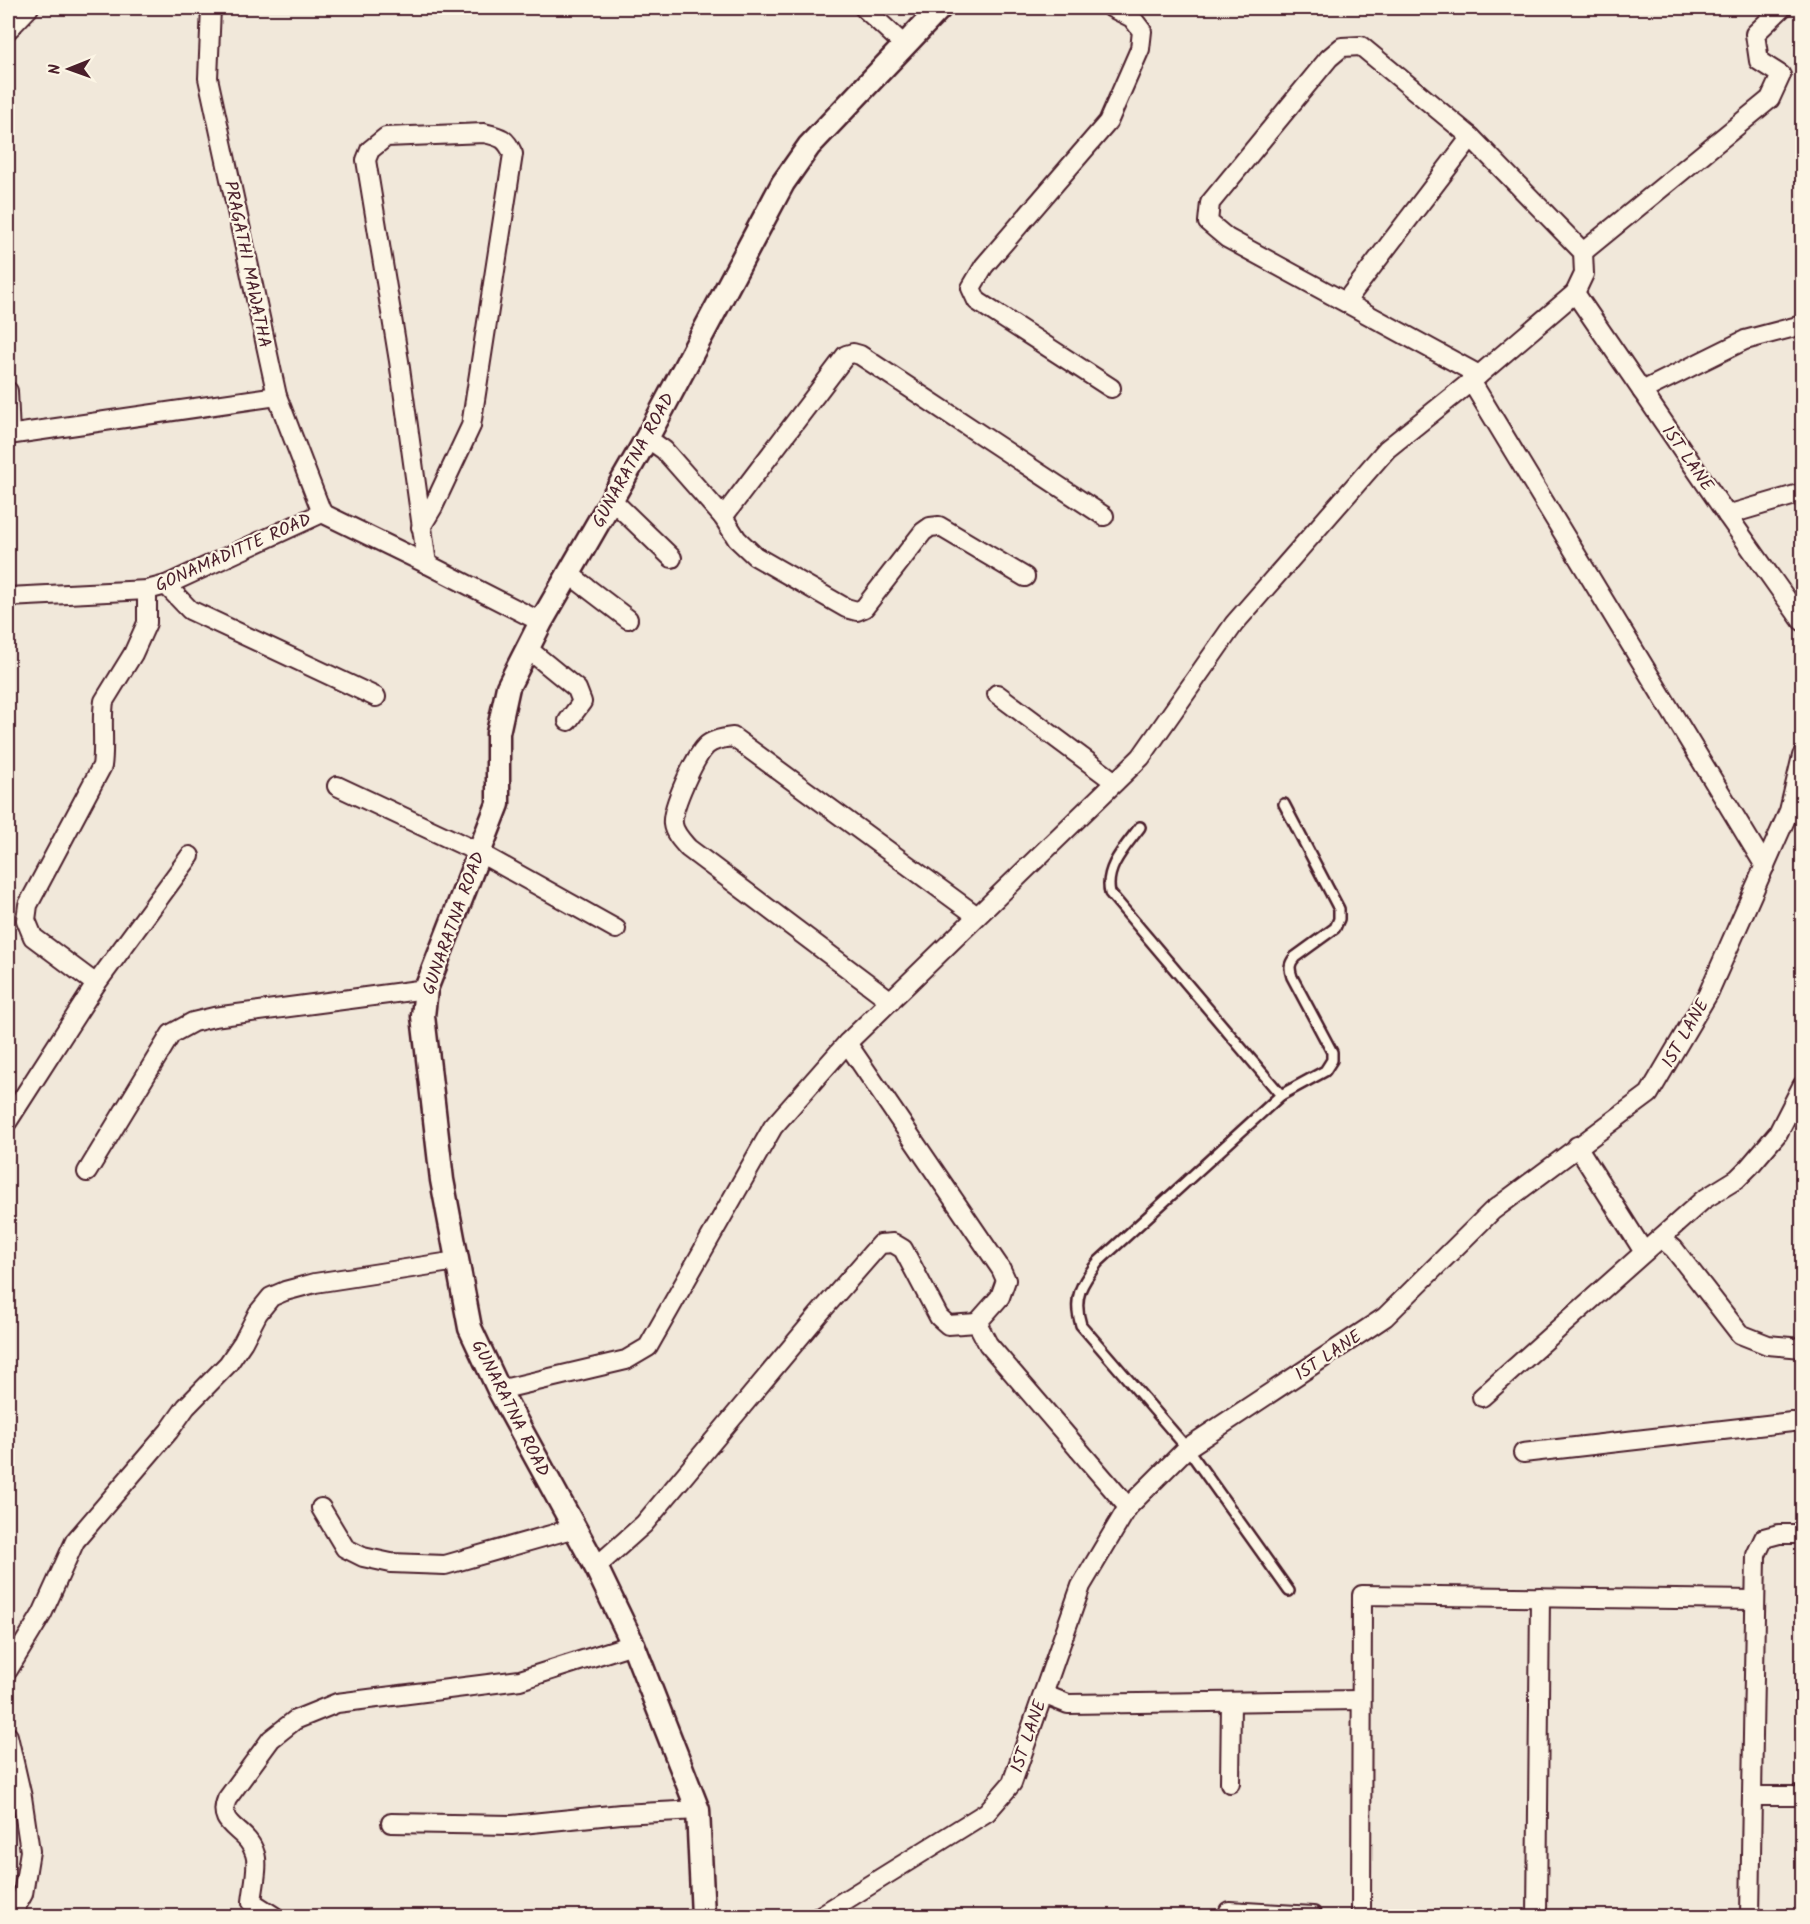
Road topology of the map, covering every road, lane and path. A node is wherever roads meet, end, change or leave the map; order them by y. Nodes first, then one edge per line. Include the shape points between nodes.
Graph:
1 (29, 8) edge
2 (211, 8) edge
3 (864, 8) edge
4 (940, 8) edge
5 (1112, 8) edge
6 (1782, 8) edge
7 (8, 30) edge
8 (904, 45) junction
9 (1471, 137) junction
10 (1582, 252) junction
11 (1575, 293) junction
12 (1346, 301) junction
13 (1803, 325) edge
14 (1475, 378) junction
15 (1111, 388) dead end
16 (8, 391) edge
17 (1642, 391) junction
18 (278, 396) junction
19 (9, 435) edge
20 (647, 438) junction
21 (1803, 493) edge
22 (612, 500) junction
23 (322, 513) junction
24 (1727, 515) junction
25 (1104, 516) dead end
26 (723, 517) junction
27 (421, 527) junction
28 (672, 558) dead end
29 (427, 564) junction
30 (569, 574) junction
31 (1025, 577) dead end
32 (166, 585) junction
33 (147, 590) junction
34 (8, 597) edge
35 (628, 619) dead end
36 (1803, 621) edge
37 (541, 622) junction
38 (528, 649) junction
39 (997, 694) dead end
40 (376, 697) dead end
41 (568, 721) dead end
42 (1803, 756) edge
43 (1115, 782) junction
44 (337, 786) dead end
45 (1284, 804) dead end
46 (1796, 810) edge
47 (1140, 827) dead end
48 (478, 852) junction
49 (190, 856) dead end
50 (1765, 866) junction
51 (977, 916) junction
52 (616, 929) dead end
53 (96, 984) junction
54 (426, 989) junction
55 (891, 1001) junction
56 (847, 1043) junction
57 (1803, 1086) edge
58 (1281, 1095) junction
59 (11, 1110) edge
60 (1577, 1146) junction
61 (87, 1172) dead end
62 (1661, 1238) junction
63 (1644, 1252) junction
64 (457, 1261) junction
65 (977, 1323) junction
66 (1803, 1348) edge
67 (499, 1390) junction
68 (1482, 1397) dead end
69 (1803, 1422) edge
70 (1187, 1448) junction
71 (1523, 1453) dead end
72 (1128, 1507) junction
73 (321, 1508) dead end
74 (575, 1528) junction
75 (1803, 1534) edge
76 (596, 1567) junction
77 (1289, 1591) dead end
78 (1540, 1597) junction
79 (1755, 1600) junction
80 (633, 1644) junction
81 (10, 1657) edge
82 (1043, 1694) junction
83 (1362, 1700) junction
84 (1231, 1702) junction
85 (8, 1736) edge
86 (1230, 1783) dead end
87 (1752, 1796) junction
88 (1803, 1796) edge
89 (698, 1810) junction
90 (391, 1823) dead end
91 (1229, 1911) dead end
92 (11, 1917) edge
93 (274, 1917) edge
94 (703, 1917) edge
95 (820, 1917) edge
96 (1313, 1917) edge
97 (1361, 1917) edge
98 (1537, 1917) edge
99 (1750, 1917) edge

1 - 7 street
2 - 18 street, PRAGATHI MAWATHA via 208,78
3 - 8 street
4 - 8 street, GUNARATNA ROAD
5 - 15 street via 1132,18 1142,31 1140,49 1108,122 984,266 970,288 977,301
6 - 10 street via 1755,34 1759,61 1781,75 1770,99
8 - 20 street, GUNARATNA ROAD via 809,146 783,183
9 - 10 street
9 - 12 street
9 - 12 street via 1361,46 1342,47 1210,203 1208,222 1227,238
10 - 11 street via 1584,274
11 - 14 street
11 - 17 street, 1ST LANE
12 - 14 street
13 - 17 street via 1744,340
14 - 43 street via 1387,449 1234,624 1141,757
14 - 50 street
16 - 19 street
17 - 24 street, 1ST LANE
18 - 19 street
18 - 23 street, PRAGATHI MAWATHA
20 - 22 street, GUNARATNA ROAD
20 - 26 street via 664,450
21 - 24 street
22 - 28 street
22 - 30 street, GUNARATNA ROAD
23 - 29 street, GONAMADITTE ROAD
23 - 32 street, GONAMADITTE ROAD
24 - 36 street, 1ST LANE
25 - 26 street via 853,353 846,355
26 - 31 street via 737,539 755,556 857,611 864,608 930,527 939,526
27 - 27 street via 471,426 513,154 508,142 499,136 386,137 370,150 366,160
27 - 29 street
29 - 37 street, GONAMADITTE ROAD
30 - 35 street
30 - 37 street, GUNARATNA ROAD
32 - 33 street, GONAMADITTE ROAD
32 - 40 street via 190,610
33 - 34 street, GONAMADITTE ROAD
33 - 53 street via 147,623 134,654 105,701 102,766 28,905 26,920 33,937
37 - 38 street, GUNARATNA ROAD
38 - 41 street via 577,688 582,702
38 - 48 street, GUNARATNA ROAD via 508,687 498,733 498,804
39 - 43 street
42 - 46 street, 1ST LANE
43 - 51 street
44 - 48 street
45 - 58 lane via 1339,909 1339,919 1335,928 1295,957 1289,968 1332,1052 1332,1060 1325,1071
46 - 50 street, 1ST LANE
47 - 58 lane via 1109,875 1110,893
48 - 52 street
48 - 54 street, GUNARATNA ROAD
49 - 53 street
50 - 60 street, 1ST LANE via 1708,994 1649,1094
51 - 55 street
51 - 55 street via 733,737 706,745 680,790 673,823 678,837
53 - 59 street
54 - 61 street via 193,1022 171,1034
54 - 64 street, GUNARATNA ROAD via 423,1016 442,1179
55 - 56 street
56 - 65 street via 1006,1280 1000,1297
56 - 67 street via 773,1127 648,1347 626,1360
57 - 62 street via 1778,1133 1749,1167
58 - 70 lane via 1098,1262 1082,1283 1078,1301 1081,1324
60 - 63 street
60 - 70 street, 1ST LANE via 1492,1211 1385,1317
62 - 63 street
62 - 66 street via 1674,1249 1740,1334 1768,1345
63 - 68 street
64 - 67 street, GUNARATNA ROAD via 470,1328
64 - 81 street via 315,1282 272,1297 228,1364 186,1407 75,1541 42,1614
65 - 72 street via 988,1344
65 - 76 street via 948,1325 939,1317 903,1249 893,1243 880,1244 644,1524
67 - 74 street, GUNARATNA ROAD
69 - 71 street
70 - 72 street, 1ST LANE
70 - 77 lane
72 - 82 street, 1ST LANE via 1081,1586
73 - 74 street via 345,1548 391,1563 445,1565
74 - 76 street, GUNARATNA ROAD
75 - 79 street via 1764,1538 1756,1555
76 - 80 street, GUNARATNA ROAD
78 - 79 street
78 - 83 street via 1362,1595
78 - 98 street
79 - 87 street
80 - 89 street, GUNARATNA ROAD
80 - 93 street via 520,1680 337,1703 295,1720 271,1738 223,1809 225,1818 250,1841 256,1856 252,1902
82 - 84 street via 1068,1704
82 - 95 street, 1ST LANE via 1012,1783 987,1812
83 - 84 street
83 - 97 street
84 - 86 street
85 - 92 street via 30,1851 23,1894
87 - 88 street
87 - 99 street
89 - 90 street via 512,1825
89 - 94 street, GUNARATNA ROAD
91 - 96 street

